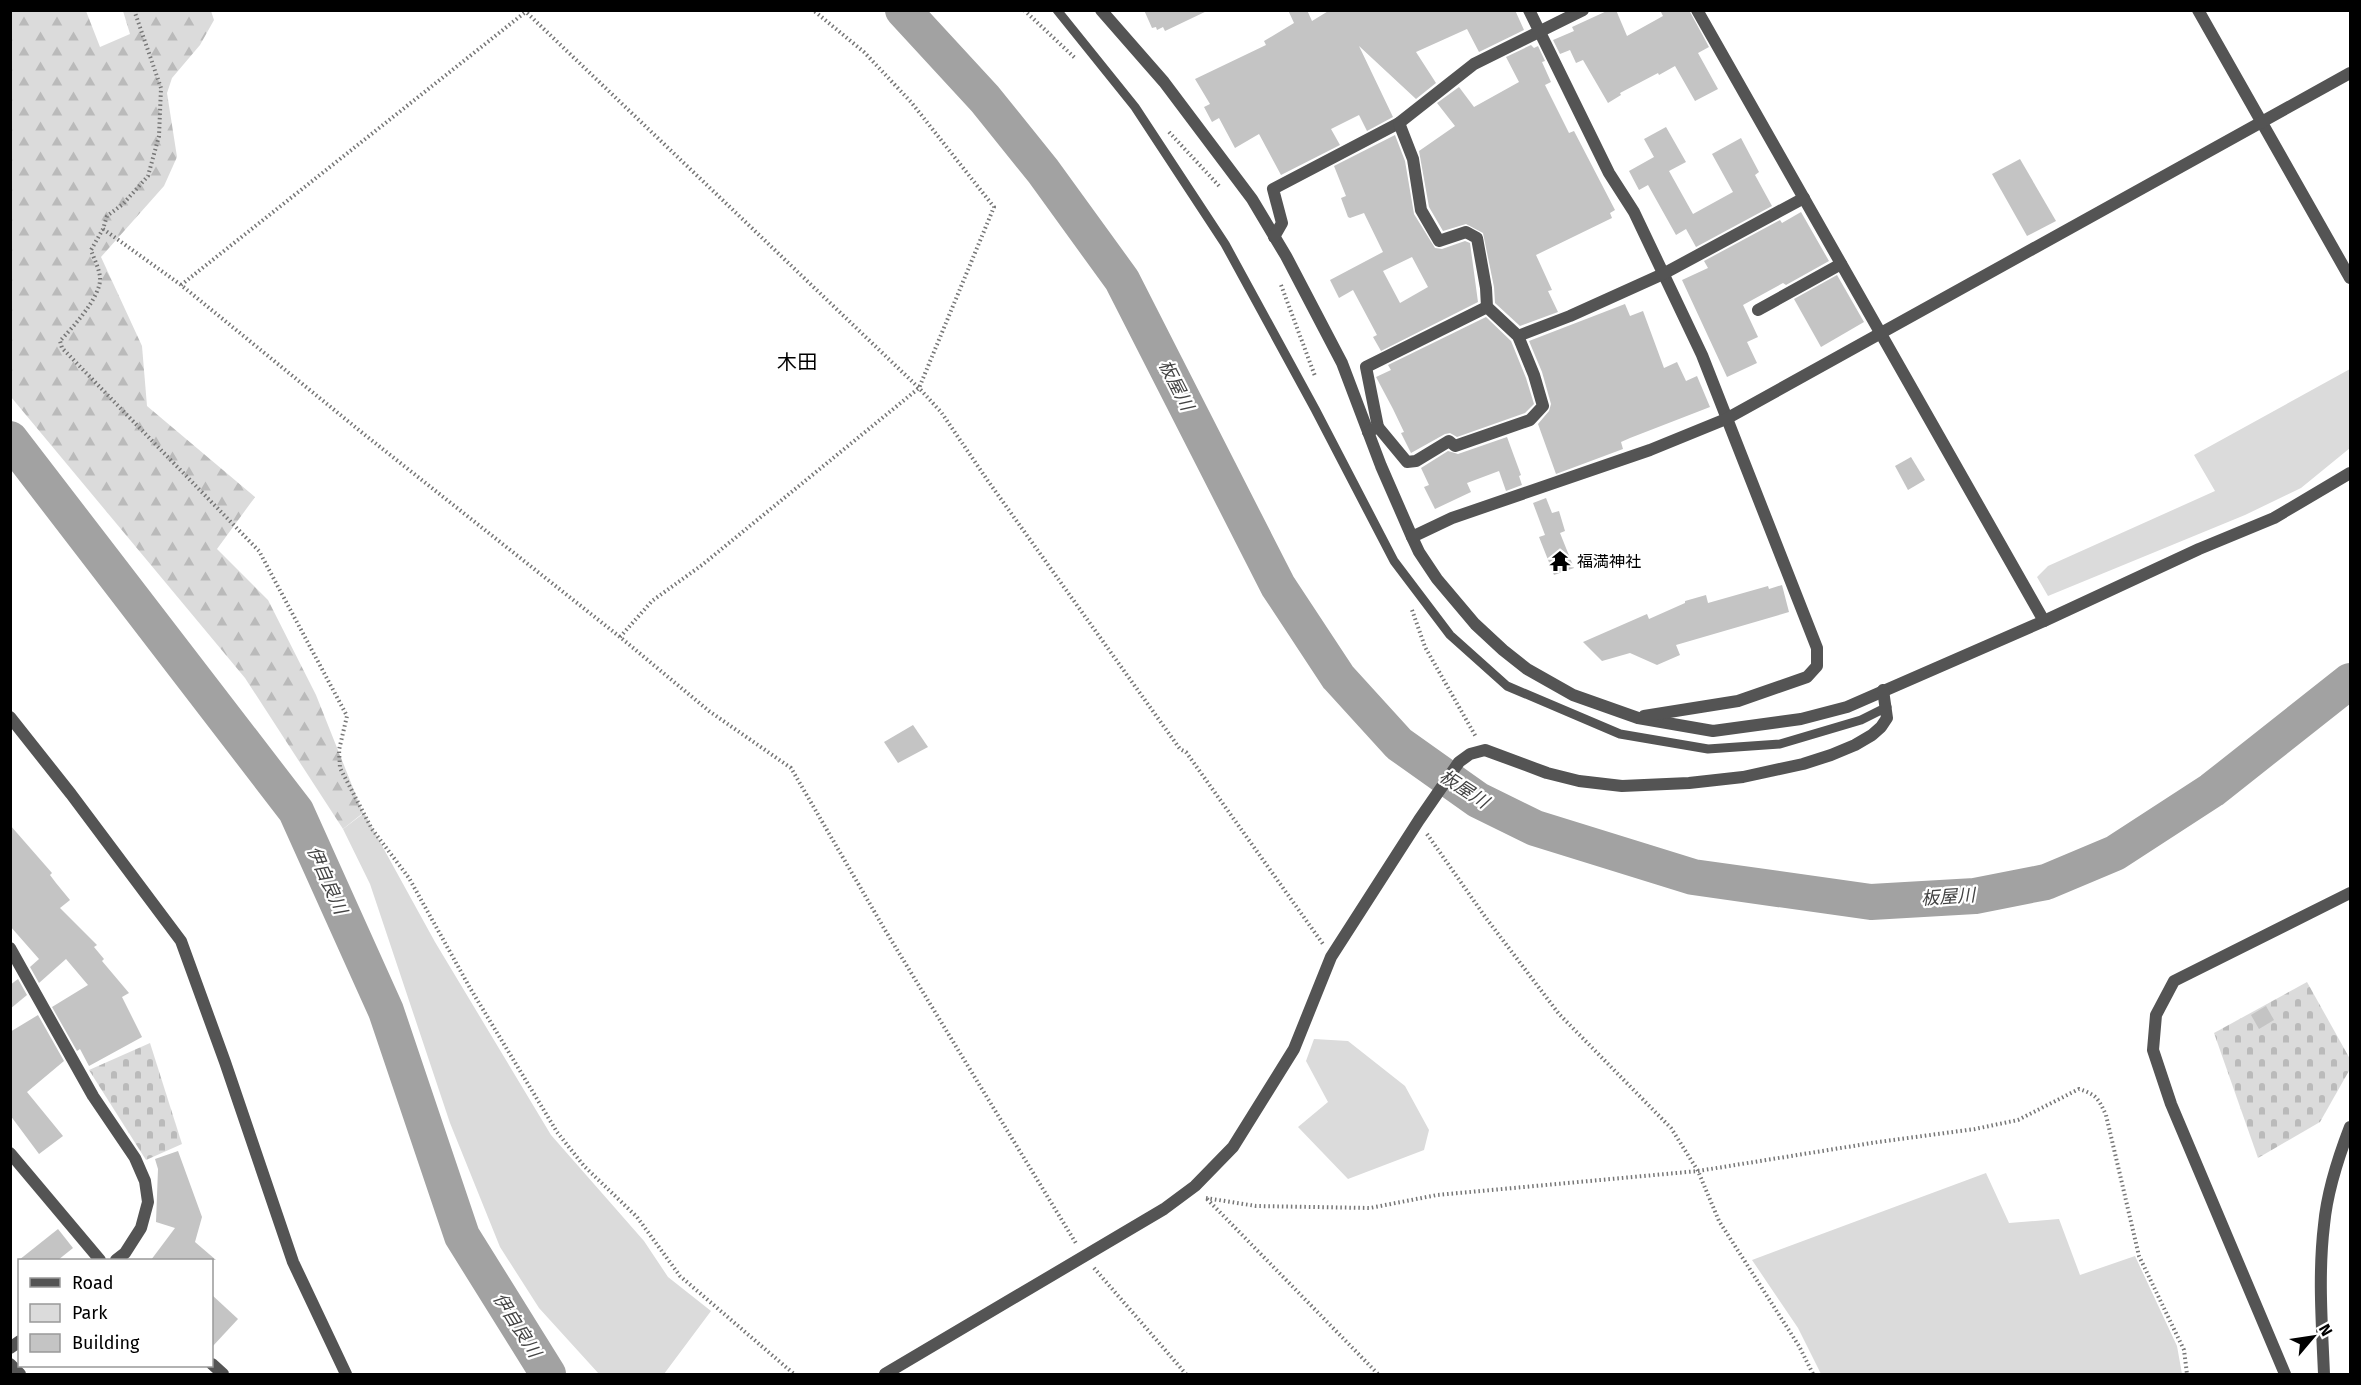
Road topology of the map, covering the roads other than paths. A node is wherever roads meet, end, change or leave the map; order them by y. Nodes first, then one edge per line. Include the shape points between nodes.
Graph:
1 (1057, 10) edge
2 (1101, 10) edge
3 (1529, 10) edge
4 (1583, 10) edge
5 (1697, 10) edge
6 (2198, 10) edge
7 (1539, 33) junction
8 (2350, 73) edge
9 (1399, 123) junction
10 (2260, 123) junction
11 (1804, 198) junction
12 (1274, 237) junction
13 (1841, 264) junction
14 (1663, 274) junction
15 (2350, 278) edge
16 (1487, 307) junction
17 (1758, 310) dead end
18 (1881, 334) junction
19 (1518, 336) junction
20 (1726, 419) junction
21 (1373, 429) junction
22 (2350, 473) edge
23 (1412, 537) junction
24 (2044, 621) junction
25 (1883, 690) junction
26 (1887, 706) junction
27 (10, 717) edge
28 (1638, 718) junction
29 (2350, 892) edge
30 (12, 953) edge
31 (2350, 1127) edge
32 (10, 1153) edge
33 (99, 1259) edge
34 (117, 1259) edge
35 (10, 1364) edge
36 (20, 1374) edge
37 (346, 1374) edge
38 (885, 1374) edge
39 (2285, 1374) edge
40 (2324, 1374) edge

1 - 26 lane via 1135,107 1225,244 1394,561 1450,635 1507,686 1620,734 1708,749 1780,744 1861,720
2 - 12 street via 1164,81 1252,199
3 - 7 street
4 - 7 street
5 - 11 street
6 - 10 street
7 - 9 street via 1474,64
7 - 14 street
8 - 10 street
9 - 12 street via 1273,189 1282,223
9 - 16 street via 1413,159 1421,210 1439,241 1466,232 1477,238
10 - 15 street
10 - 18 street
11 - 13 street
11 - 14 street
12 - 21 street
13 - 17 street
13 - 18 street
14 - 19 street
14 - 20 street via 1702,355
16 - 19 street
16 - 21 street via 1366,367
18 - 20 street
18 - 24 street
19 - 21 street via 1543,406 1530,420 1455,446 1449,441 1416,461 1407,462
20 - 23 street via 1650,450 1452,518
20 - 28 street via 1817,648 1817,666 1807,677 1738,701
21 - 23 street
22 - 24 street via 2274,519
23 - 28 street via 1437,579 1475,624 1527,669 1573,695
24 - 25 street
25 - 26 street
25 - 28 street via 1802,719 1713,731
26 - 38 street via 1887,718 1881,727 1855,746 1803,764 1689,783 1622,786 1579,781 1477,750 1459,762 1331,957 1289,1058 1233,1147 1195,1186 1164,1209
27 - 37 street via 181,941 293,1262
29 - 39 street via 2174,981 2156,1015 2152,1050 2171,1104
30 - 34 street via 145,1181 148,1202 141,1228
31 - 40 street via 2339,1154 2324,1225
32 - 33 street
35 - 36 street

